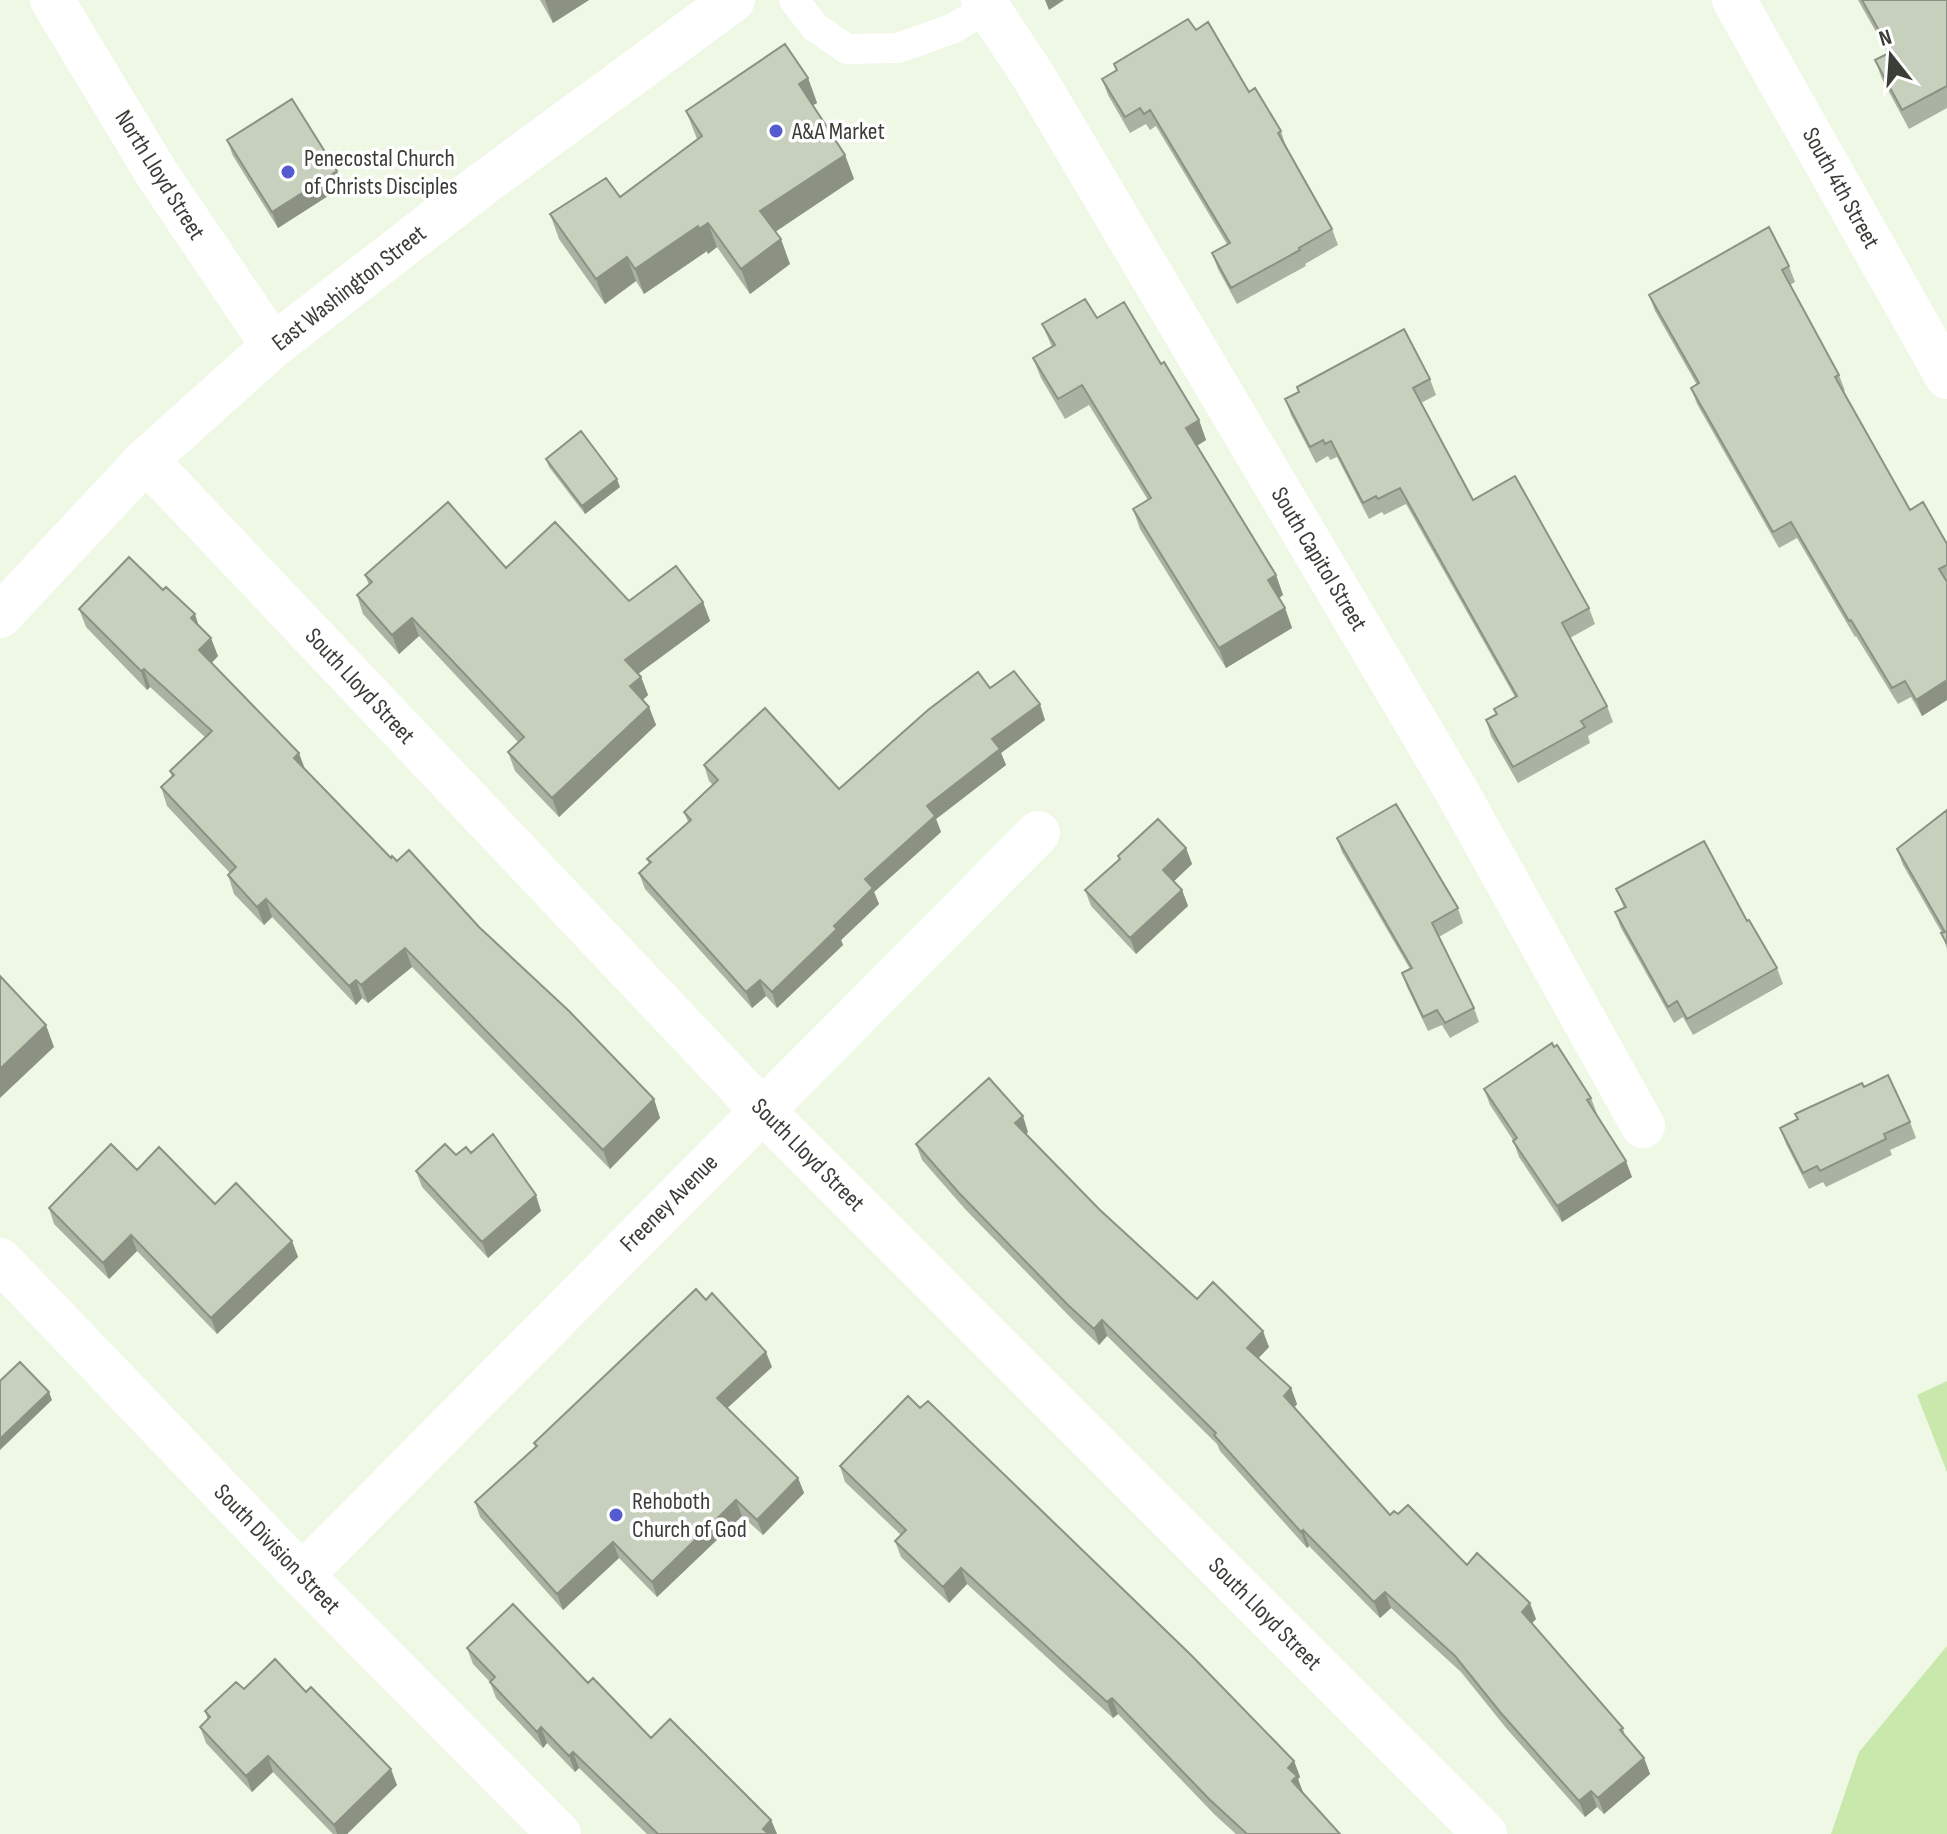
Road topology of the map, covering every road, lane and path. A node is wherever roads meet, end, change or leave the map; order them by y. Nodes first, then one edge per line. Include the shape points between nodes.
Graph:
1 (52, 0) edge
2 (733, 0) edge
3 (794, 0) edge
4 (1734, 0) edge
5 (985, 4) edge
6 (273, 346) junction
7 (1947, 377) edge
8 (146, 460) junction
9 (0, 616) edge
10 (1038, 833) dead end
11 (761, 1109) junction
12 (1643, 1126) dead end
13 (0, 1260) edge
14 (302, 1575) junction
15 (559, 1834) edge
16 (1485, 1834) edge

1 - 6 street, North Lloyd Street via 157,174
2 - 6 street, East Washington Street
3 - 5 lane via 815,27 847,49 898,48 954,28
4 - 7 street, South 4th Street
5 - 12 street, South Capitol Street via 1034,77 1456,790
6 - 8 street, East Washington Street
8 - 9 street, East Washington Street
8 - 11 street, South Lloyd Street
10 - 11 street, Freeney Avenue
11 - 14 street, Freeney Avenue
11 - 16 street, South Lloyd Street
13 - 14 street, South Division Street
14 - 15 street, South Division Street

